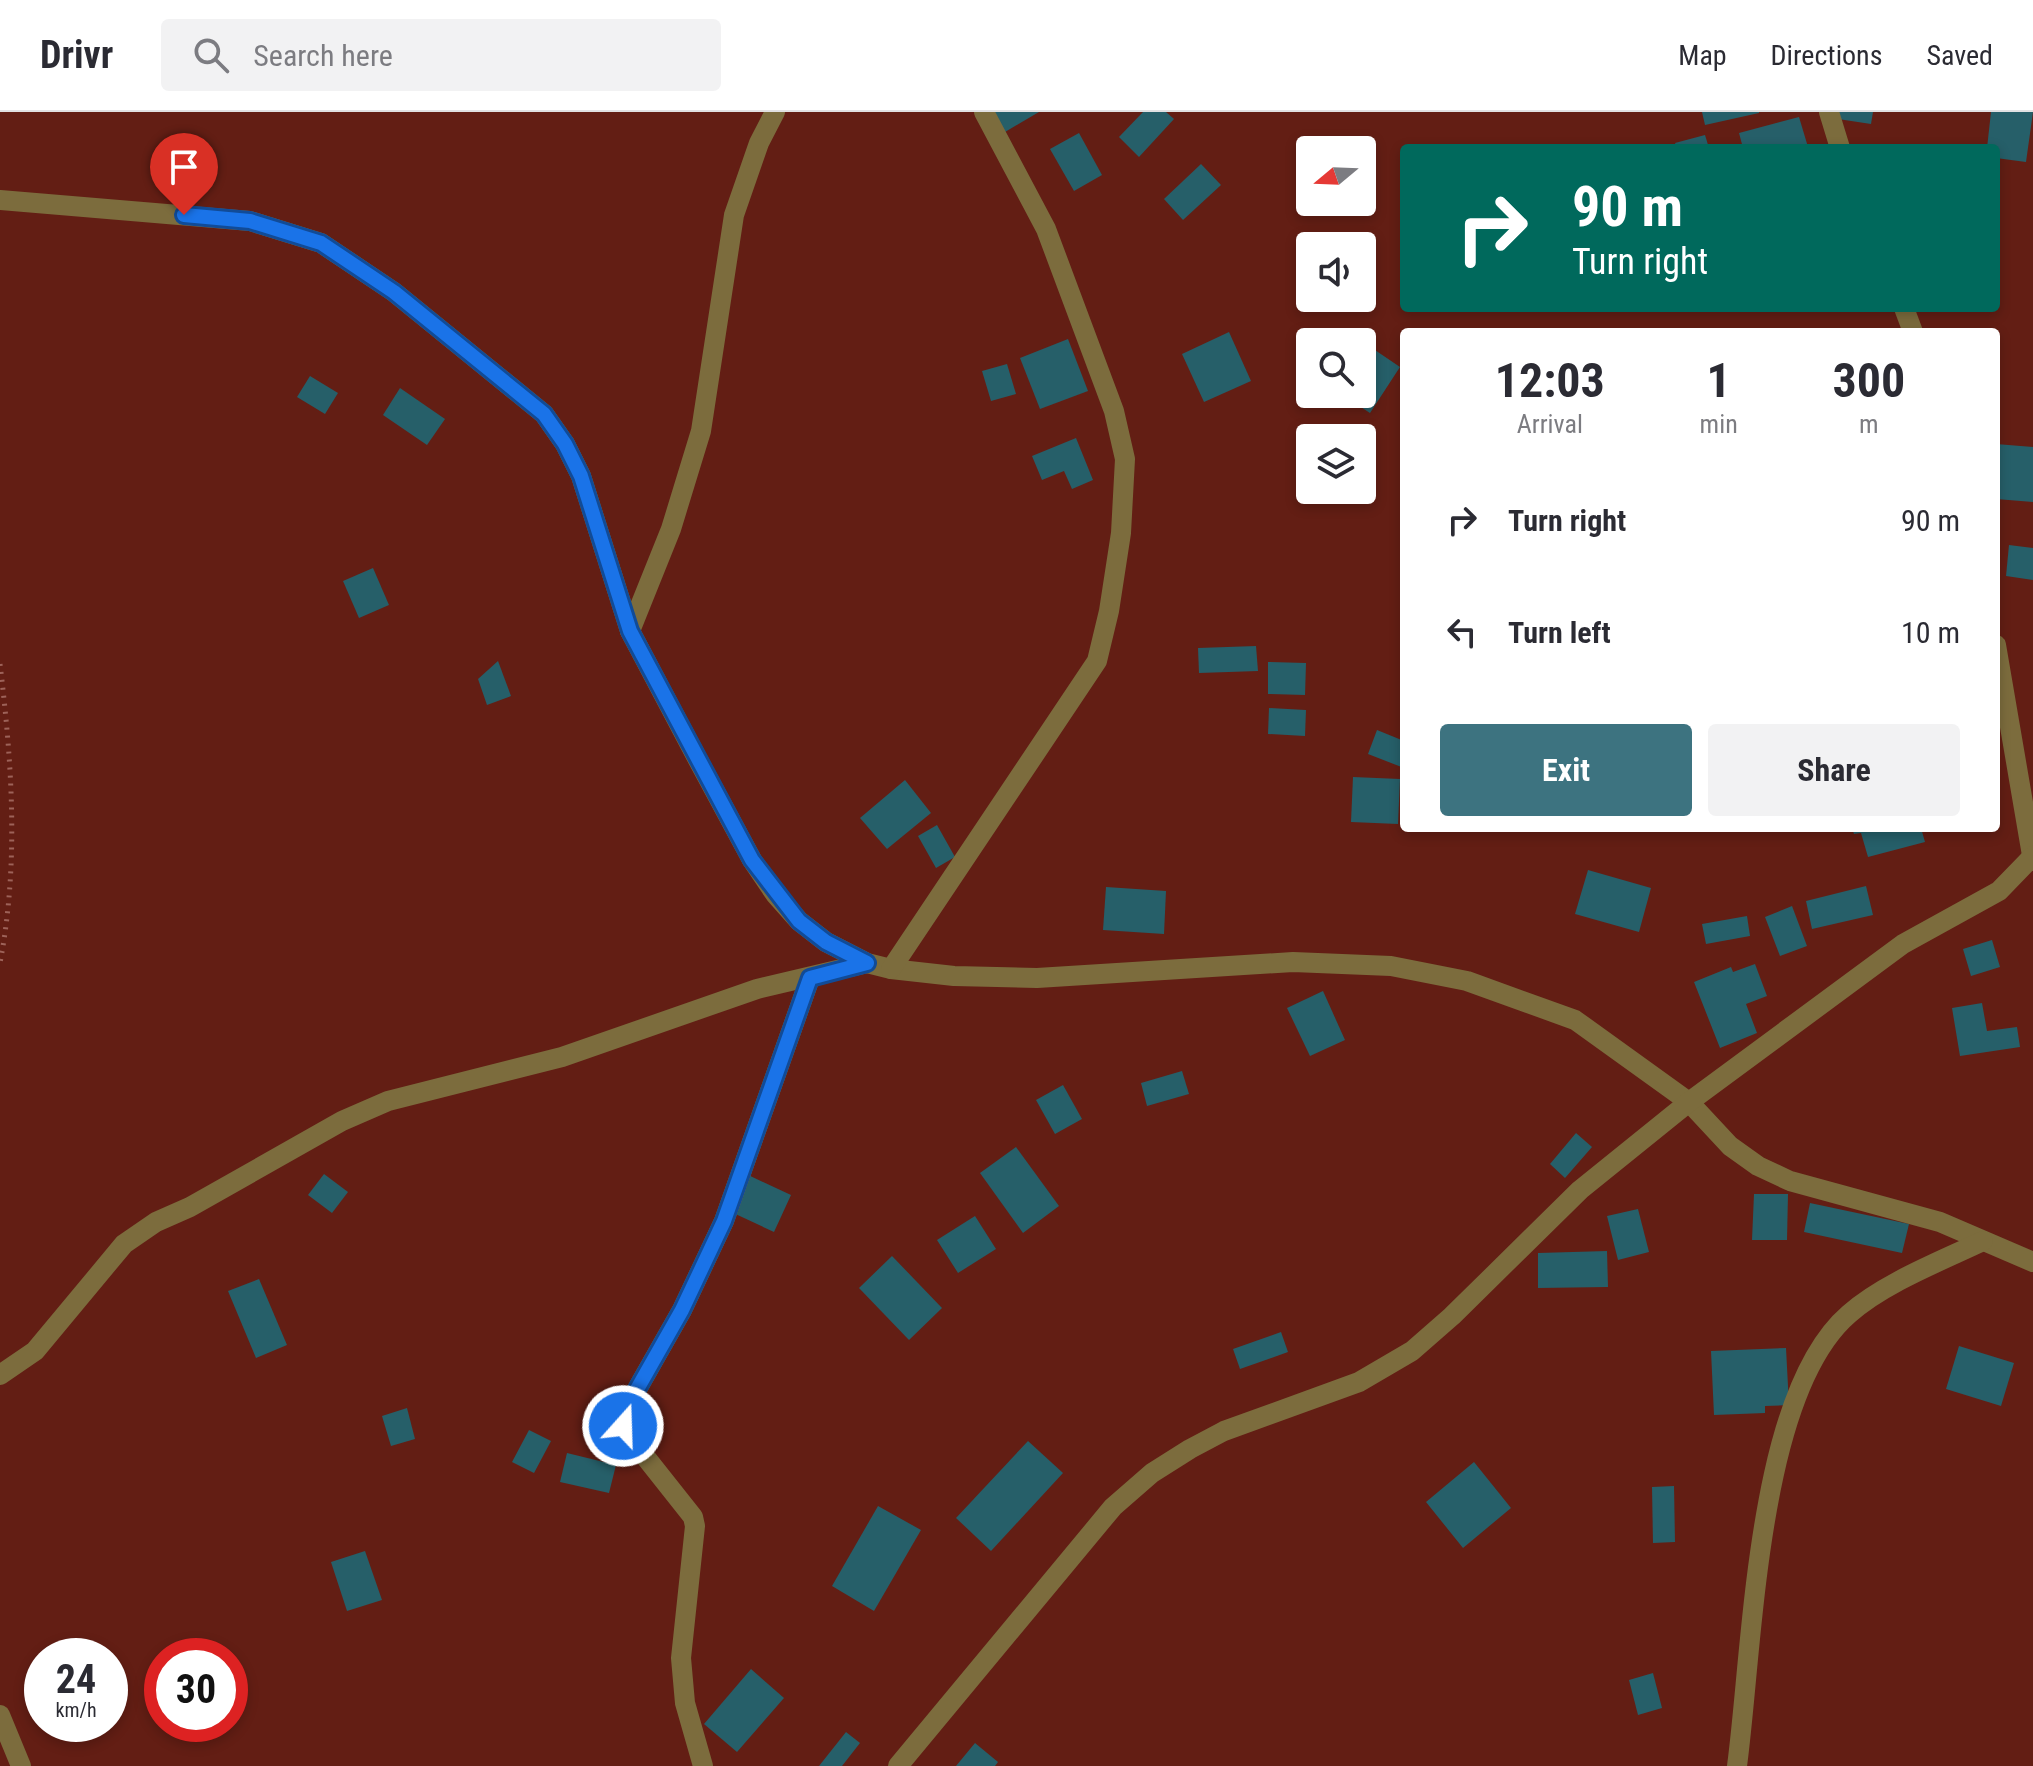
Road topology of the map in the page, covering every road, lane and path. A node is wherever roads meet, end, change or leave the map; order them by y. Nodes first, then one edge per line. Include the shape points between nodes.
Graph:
1 (775, 112) edge
2 (984, 112) edge
3 (1829, 112) edge
4 (1839, 144) edge
5 (0, 200) edge
6 (630, 631) junction
7 (0, 664) edge
8 (2000, 669) edge
9 (2032, 859) edge
10 (0, 963) edge
11 (867, 963) junction
12 (891, 969) junction
13 (810, 978) junction
14 (1689, 1102) junction
15 (1983, 1241) junction
16 (2033, 1262) edge
17 (0, 1375) edge
18 (0, 1715) edge
19 (21, 1766) edge
20 (703, 1766) edge
21 (898, 1766) edge
22 (1737, 1766) edge

1 - 6 street via 734,215 701,431 671,529
2 - 12 street via 1046,229 1114,411 1125,459 1121,533 1097,661
3 - 4 street
5 - 6 street via 250,221 333,251 469,351 544,414 581,476
6 - 11 street via 775,894 826,942
7 - 10 path via 12,838
8 - 9 street
9 - 14 street via 1999,891 1903,944
11 - 12 street
11 - 13 street
12 - 14 street via 1037,978 1293,962 1391,966 1467,981 1575,1020
13 - 17 street via 691,1010 562,1057 388,1101 342,1121 124,1244 35,1351
13 - 20 street via 724,1221 682,1310 623,1414 632,1440 693,1517 695,1550 681,1658 685,1703
14 - 15 street via 1730,1146 1758,1166 1790,1181 1940,1222
14 - 21 street via 1580,1190 1412,1351 1359,1382 1224,1431 1152,1473 1113,1507
15 - 16 street
15 - 22 street via 1851,1312 1811,1363 1769,1488
18 - 19 street

